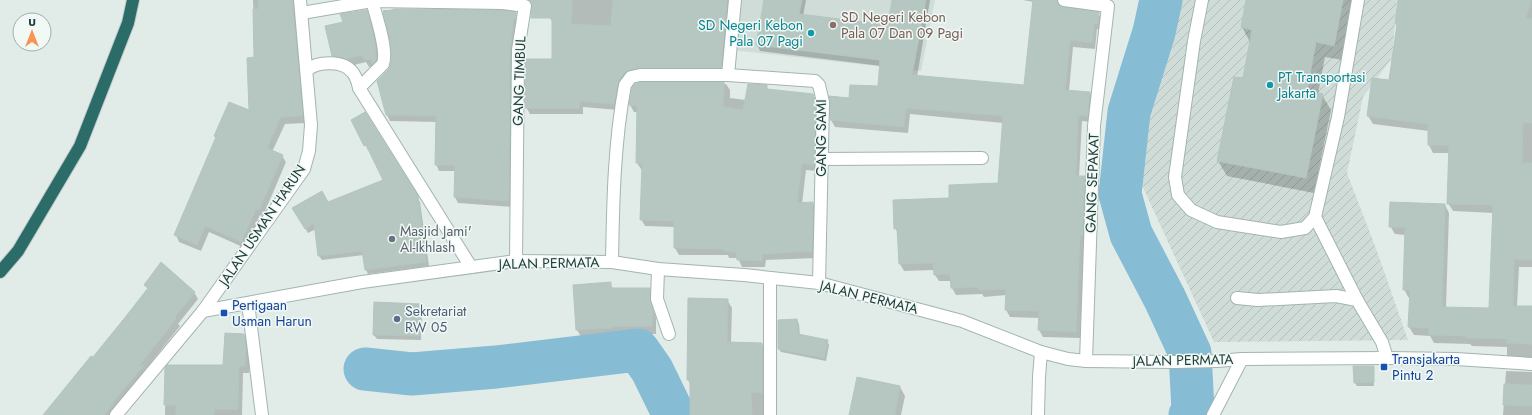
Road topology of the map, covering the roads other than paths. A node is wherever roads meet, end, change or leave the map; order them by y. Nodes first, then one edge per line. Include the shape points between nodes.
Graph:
1 (133, 0) edge
2 (300, 0) edge
3 (735, 0) edge
4 (1064, 0) edge
5 (1202, 0) edge
6 (1358, 0) edge
7 (372, 1) junction
8 (525, 3) edge
9 (302, 13) junction
10 (307, 70) junction
11 (728, 75) junction
12 (359, 88) junction
13 (982, 158) dead end
14 (822, 159) junction
15 (1315, 218) junction
16 (516, 261) junction
17 (612, 262) junction
18 (471, 267) junction
19 (658, 269) junction
20 (0, 272) edge
21 (770, 278) junction
22 (819, 283) junction
23 (1237, 298) dead end
24 (1357, 300) junction
25 (248, 303) junction
26 (203, 311) junction
27 (669, 334) dead end
28 (1041, 352) junction
29 (1387, 358) junction
30 (1242, 359) junction
31 (1086, 361) junction
32 (1532, 364) edge
33 (116, 415) edge
34 (262, 415) edge
35 (770, 415) edge
36 (1038, 415) edge
37 (1213, 415) edge

1 - 20 highway via 128,24 80,146 18,251
2 - 9 street, JALAN USMAN HARUN
3 - 11 street
4 - 31 street, GANG SEPAKAT via 1108,6 1094,126
5 - 15 street via 1175,177 1178,195 1191,210 1217,222 1253,229 1281,232 1294,230 1304,228
6 - 15 street via 1338,117
7 - 8 street, GANG TIMBUL
7 - 9 street, GANG TIMBUL
7 - 12 street via 385,59
8 - 16 street, GANG TIMBUL via 518,50
9 - 10 street, JALAN USMAN HARUN
10 - 12 street via 317,65 340,65 353,73
10 - 26 street, JALAN USMAN HARUN via 311,125 309,151 304,170
11 - 14 street, GANG SAMI via 816,81 823,102
11 - 17 street via 640,75 631,77 625,85 614,174
12 - 18 street
13 - 14 street
14 - 22 street, GANG SAMI
15 - 24 street
16 - 17 street, JALAN PERMATA
16 - 18 street, JALAN PERMATA
17 - 19 street, JALAN PERMATA
18 - 25 street, JALAN PERMATA via 362,282
19 - 21 street, JALAN PERMATA
19 - 27 street via 657,299
21 - 22 street, JALAN PERMATA
21 - 35 street
22 - 28 street, JALAN PERMATA via 962,321
23 - 24 street via 1258,300 1336,296
24 - 29 street via 1382,342
25 - 26 street, JALAN PERMATA
25 - 34 street
26 - 33 street, JALAN USMAN HARUN
28 - 31 street, JALAN PERMATA
28 - 36 street
29 - 30 street, JALAN PERMATA
29 - 32 street, JALAN PERMATA
30 - 31 street, JALAN PERMATA via 1217,362
30 - 37 street

